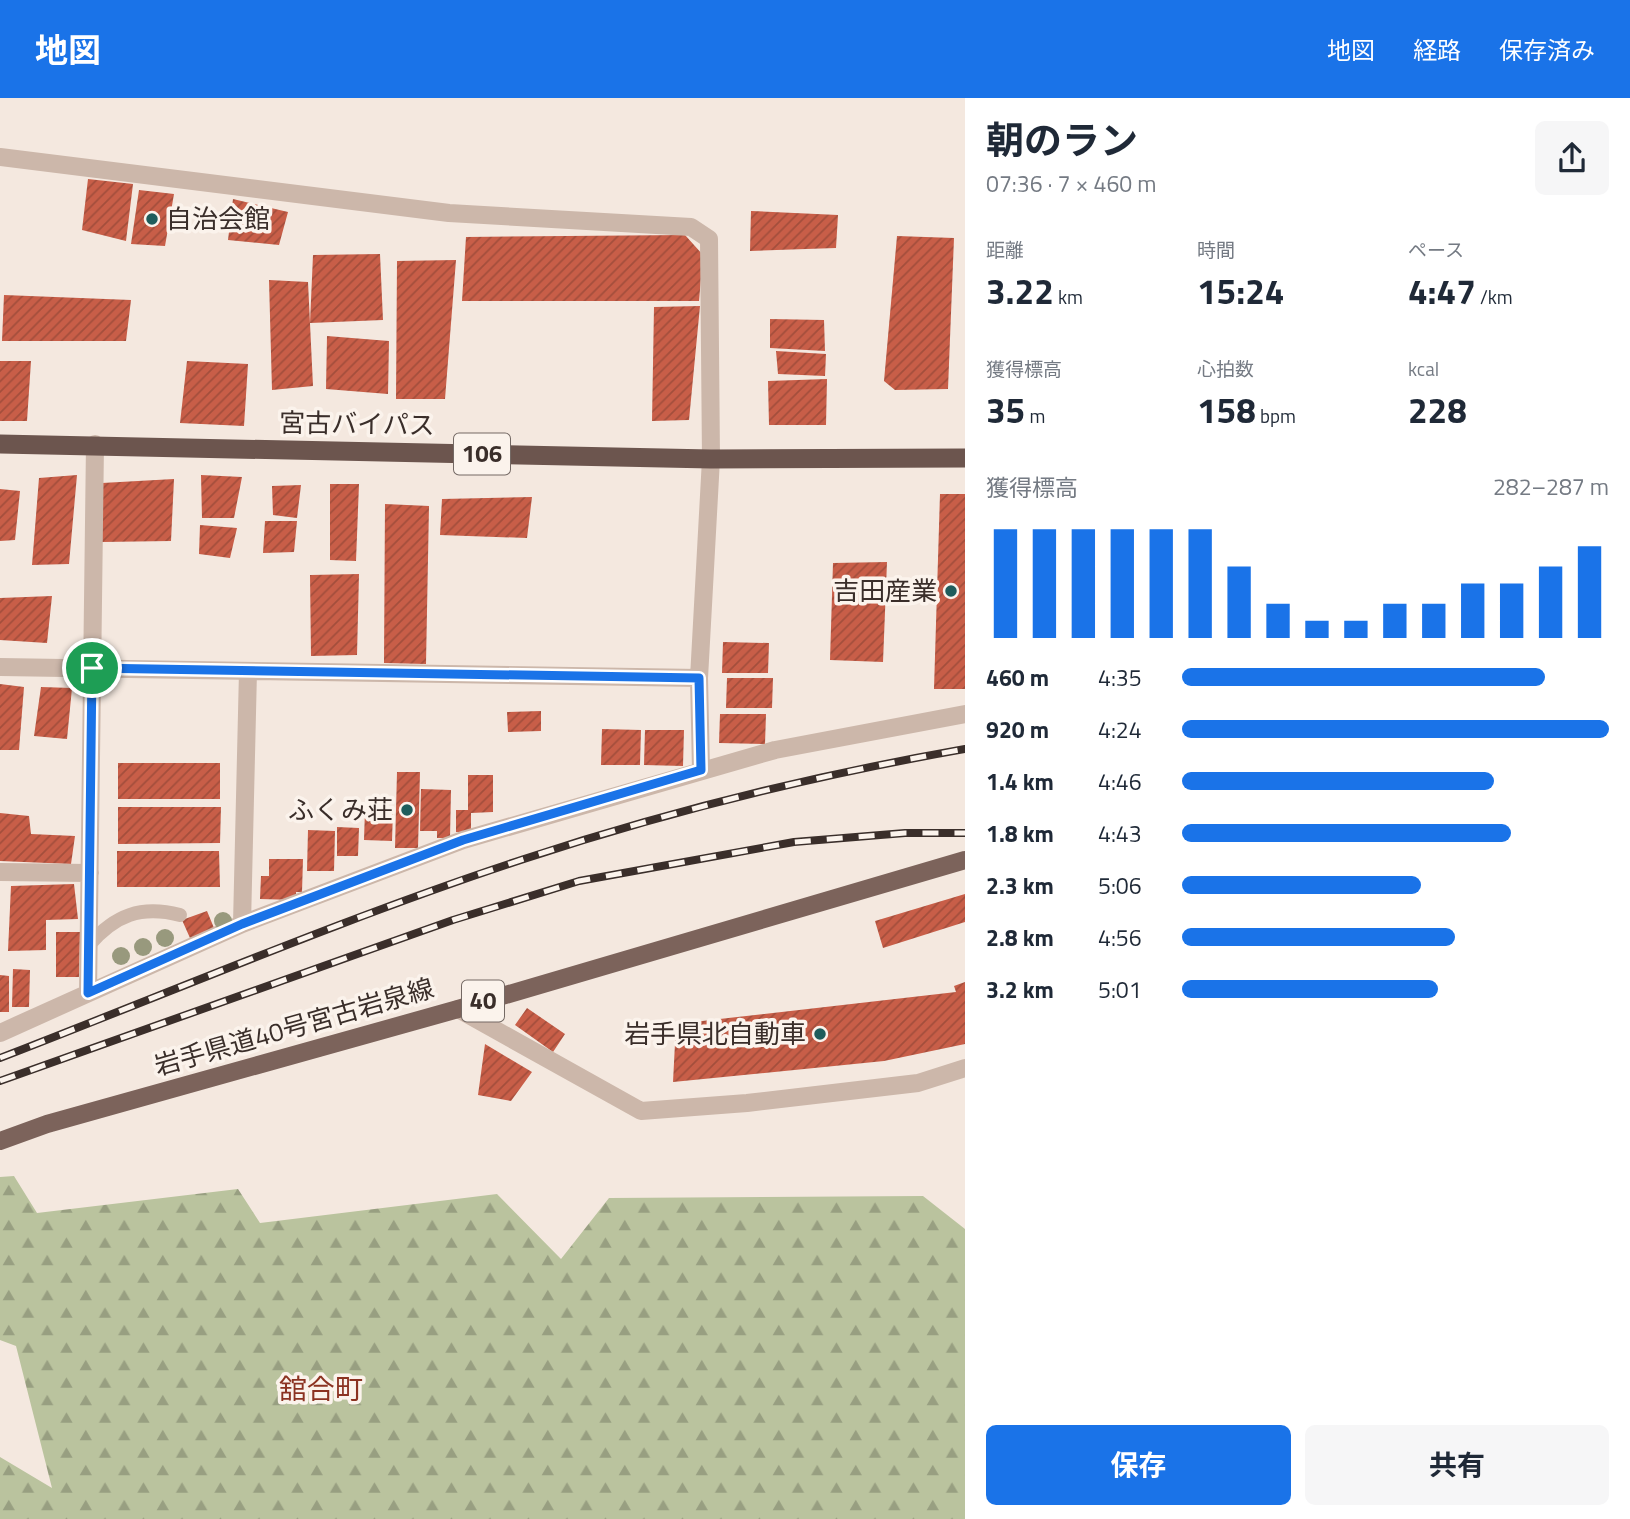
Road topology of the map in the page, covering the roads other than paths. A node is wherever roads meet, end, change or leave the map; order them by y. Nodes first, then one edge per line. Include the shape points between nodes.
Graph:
1 (0, 157) edge
2 (0, 444) edge
3 (95, 444) junction
4 (965, 458) edge
5 (711, 459) junction
6 (0, 667) edge
7 (92, 668) junction
8 (248, 671) junction
9 (699, 678) junction
10 (965, 714) edge
11 (701, 770) junction
12 (965, 860) edge
13 (0, 872) edge
14 (90, 873) junction
15 (180, 915) dead end
16 (242, 924) junction
17 (89, 945) junction
18 (88, 993) junction
19 (458, 1009) junction
20 (0, 1033) edge
21 (965, 1068) edge
22 (0, 1142) edge

1 - 5 street via 449,213 691,227 709,239
2 - 3 highway, 宮古バイパス / 106
3 - 5 highway, 宮古バイパス / 106
3 - 7 street
4 - 5 highway, 宮古バイパス / 106
5 - 9 street
6 - 7 street
7 - 8 street
7 - 14 street
8 - 9 street
8 - 16 street
9 - 11 street
10 - 11 street via 775,750
11 - 16 street via 463,840
12 - 19 main road, 岩手県道40号宮古岩泉線 / 40
13 - 14 street
14 - 17 street
15 - 17 lane via 160,910 122,915
16 - 18 street
17 - 18 street
18 - 20 street
19 - 21 street via 641,1111 918,1083
19 - 22 main road, 岩手県道40号宮古岩泉線 / 40 via 47,1124

